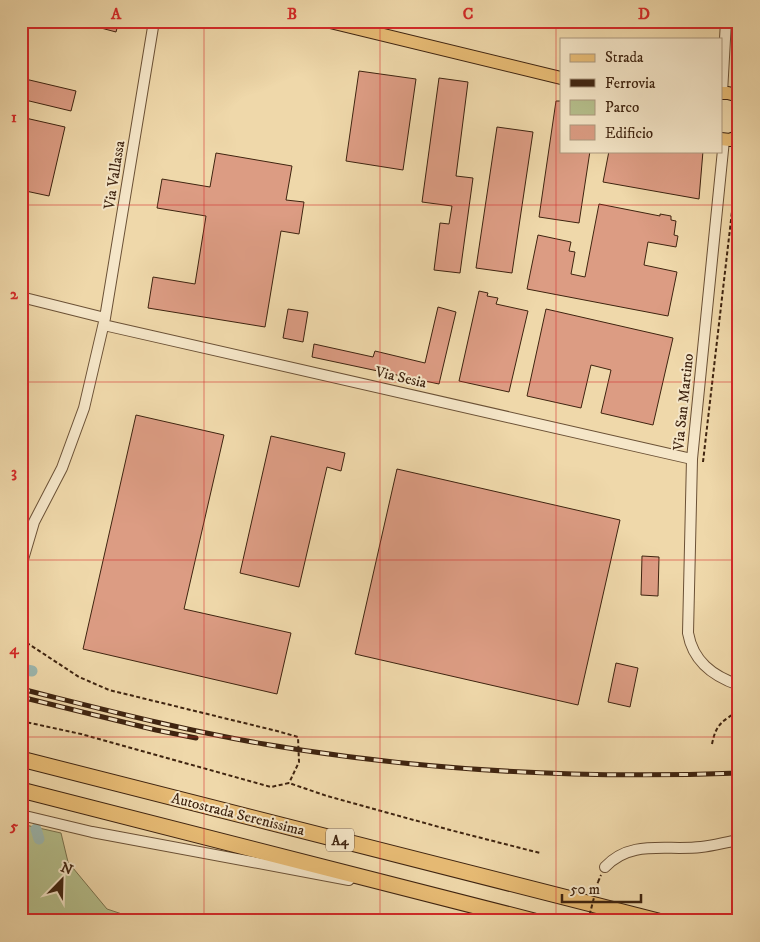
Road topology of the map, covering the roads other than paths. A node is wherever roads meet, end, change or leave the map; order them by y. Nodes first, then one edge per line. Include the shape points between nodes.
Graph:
1 (154, 21) edge
2 (326, 21) edge
3 (726, 21) edge
4 (560, 78) edge
5 (722, 93) edge
6 (739, 96) edge
7 (739, 136) edge
8 (722, 140) edge
9 (721, 152) edge
10 (21, 297) edge
11 (104, 325) junction
12 (692, 459) junction
13 (21, 566) edge
14 (739, 685) edge
15 (21, 759) edge
16 (21, 790) edge
17 (21, 816) edge
18 (739, 840) edge
19 (605, 867) dead end
20 (427, 894) junction
21 (534, 921) edge
22 (658, 921) edge

1 - 11 street, Via Vallassa
2 - 4 main road
3 - 5 street
5 - 6 main road
7 - 8 main road
9 - 12 street, Via San Martino
10 - 11 street, Via Sesia
11 - 12 street, Via Sesia
11 - 13 street, Via Vallassa via 84,408 62,468 34,522
12 - 14 street, Via San Martino via 688,633 693,651 702,664 715,675
15 - 22 highway, Autostrada Serenissima / A4
16 - 20 highway, Autostrada Serenissima / A4
17 - 20 street via 261,865
18 - 19 street via 701,848 635,850 617,856
20 - 21 highway, Autostrada Serenissima / A4

